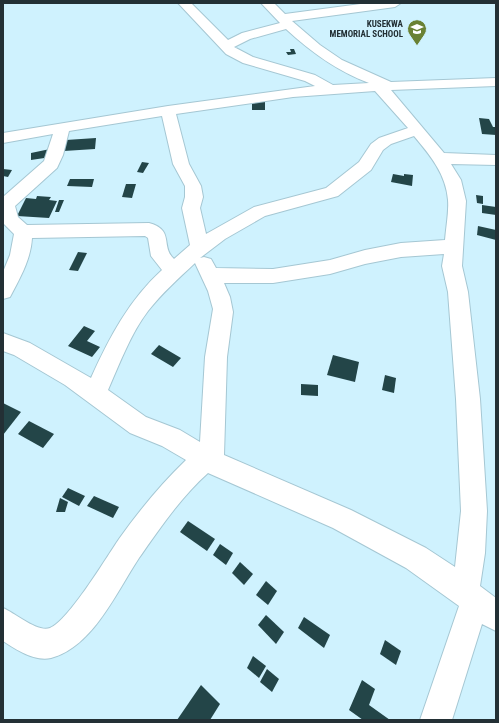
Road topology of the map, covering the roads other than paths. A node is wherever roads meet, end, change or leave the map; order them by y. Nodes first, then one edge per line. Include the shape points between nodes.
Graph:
1 (184, 3) edge
2 (267, 3) edge
3 (315, 3) edge
4 (395, 3) edge
5 (322, 14) junction
6 (285, 21) junction
7 (226, 46) junction
8 (496, 82) edge
9 (383, 86) junction
10 (332, 90) junction
11 (168, 110) junction
12 (62, 128) junction
13 (417, 130) junction
14 (3, 138) edge
15 (438, 158) junction
16 (496, 160) edge
17 (24, 234) junction
18 (3, 236) edge
19 (453, 246) junction
20 (198, 249) junction
21 (175, 270) junction
22 (211, 275) junction
23 (3, 291) edge
24 (3, 342) edge
25 (96, 395) junction
26 (209, 460) junction
27 (479, 603) edge
28 (3, 622) edge
29 (436, 720) edge

1 - 7 street
2 - 6 street
3 - 5 street
4 - 5 street
5 - 6 street
6 - 7 street
6 - 9 street via 325,55
7 - 10 street via 248,60 310,78
8 - 9 street
9 - 10 street
9 - 13 street
10 - 11 street
11 - 12 street
11 - 20 street via 181,164 193,186 191,208
12 - 14 street
12 - 17 street via 50,165 40,176 10,198 6,206 10,220
13 - 15 street
13 - 20 street via 381,144 365,166 332,192 260,211
15 - 16 street
15 - 19 street via 453,180 457,201
17 - 18 street
17 - 21 street via 149,229 157,235 160,256 165,264
17 - 23 street via 19,256
19 - 22 street via 401,250 330,267 273,276
19 - 27 street via 452,266 458,292 467,391
20 - 21 street
20 - 22 street
21 - 25 street via 140,306 114,351
22 - 26 street via 223,310 217,342
24 - 25 street via 73,378
25 - 26 street via 138,425 171,438
26 - 27 street via 342,519 382,540 444,576
26 - 28 street via 193,470 165,500 82,618 67,633 50,643 35,642
27 - 29 street

